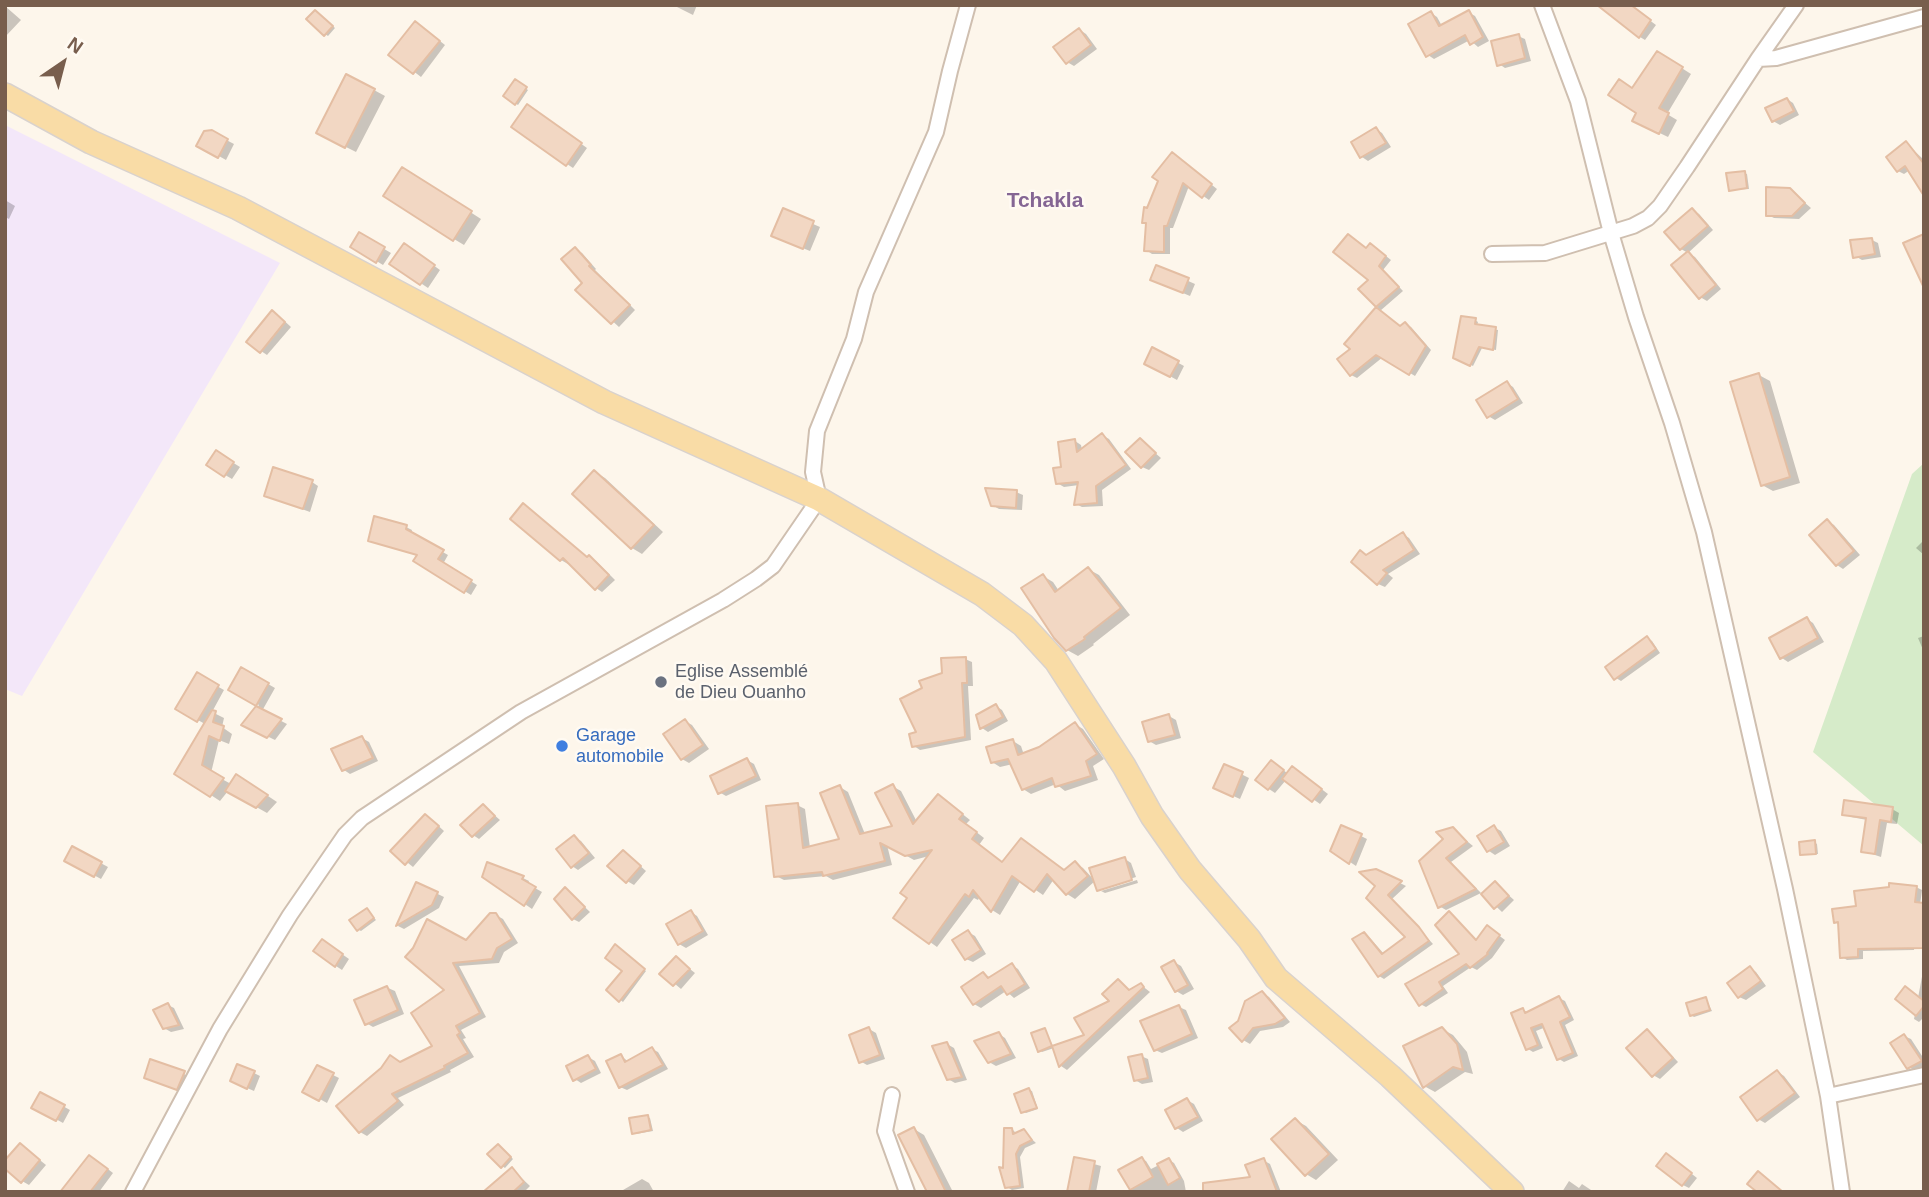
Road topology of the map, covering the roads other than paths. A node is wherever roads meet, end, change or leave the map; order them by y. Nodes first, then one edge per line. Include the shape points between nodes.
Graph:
1 (968, 5) edge
2 (1542, 5) edge
3 (1796, 5) edge
4 (1924, 17) edge
5 (1758, 59) junction
6 (5, 95) edge
7 (1611, 233) junction
8 (1492, 254) dead end
9 (819, 499) junction
10 (1924, 1075) edge
11 (892, 1095) dead end
12 (1828, 1096) junction
13 (133, 1192) edge
14 (906, 1192) edge
15 (1511, 1192) edge
16 (1842, 1192) edge

1 - 9 street via 936,132 866,292 850,351 817,431 813,472
2 - 7 street via 1578,101
3 - 5 street
4 - 5 street
5 - 7 street via 1660,206 1648,218
6 - 9 main road via 90,142 239,208 604,402
7 - 8 street via 1545,253
7 - 12 street via 1704,532
9 - 13 street via 773,566 756,579 521,712 362,818 345,835 220,1029
9 - 15 main road via 982,594 1023,625 1056,661 1190,870 1276,978 1390,1076
10 - 12 street
11 - 14 street via 885,1131
12 - 16 street

